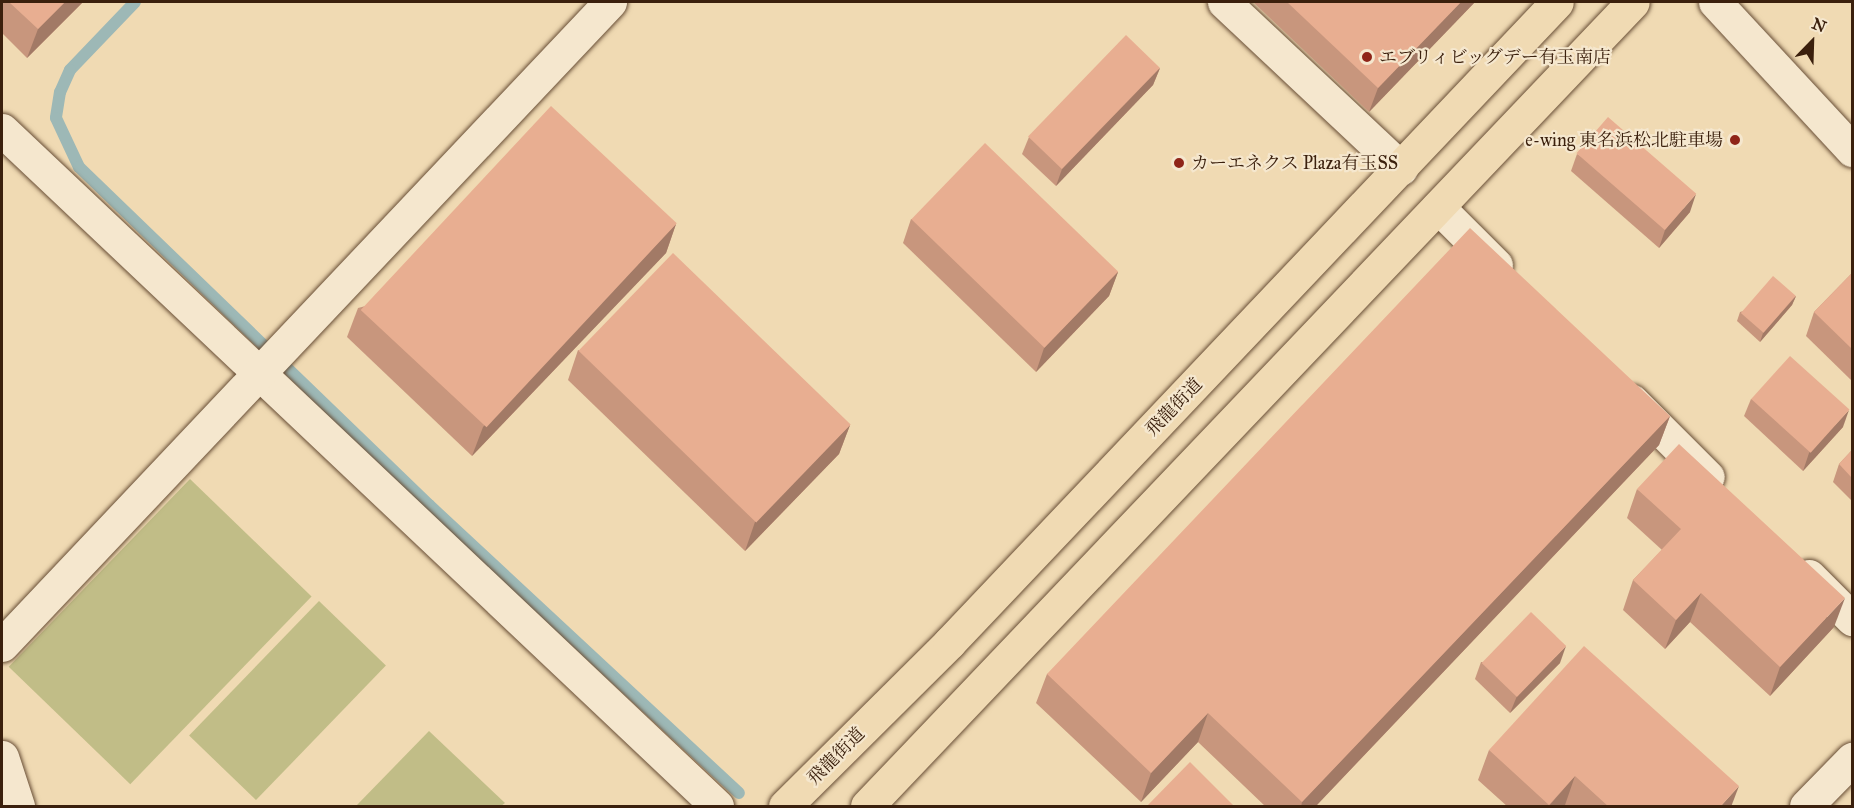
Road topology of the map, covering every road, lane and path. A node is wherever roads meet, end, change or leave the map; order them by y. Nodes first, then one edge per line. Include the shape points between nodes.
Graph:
1 (610, 2) edge
2 (1224, 2) edge
3 (1557, 2) edge
4 (1633, 2) edge
5 (1715, 2) edge
6 (2, 130) edge
7 (1852, 150) edge
8 (1401, 168) junction
9 (1438, 207) junction
10 (1522, 291) edge
11 (260, 372) junction
12 (1606, 375) edge
13 (1732, 500) edge
14 (1788, 556) edge
15 (1852, 619) edge
16 (2, 645) edge
17 (2, 757) edge
18 (1852, 759) edge
19 (18, 807) edge
20 (717, 807) edge
21 (785, 807) edge
22 (867, 807) edge
23 (1806, 807) edge

1 - 11 street
2 - 8 street
3 - 8 highway, 飛龍街道
4 - 9 highway
5 - 7 street
6 - 11 street
8 - 21 highway, 飛龍街道 via 949,643
9 - 10 street
9 - 22 highway
11 - 16 street
11 - 20 street
12 - 13 street
14 - 15 street
17 - 19 street
18 - 23 street

